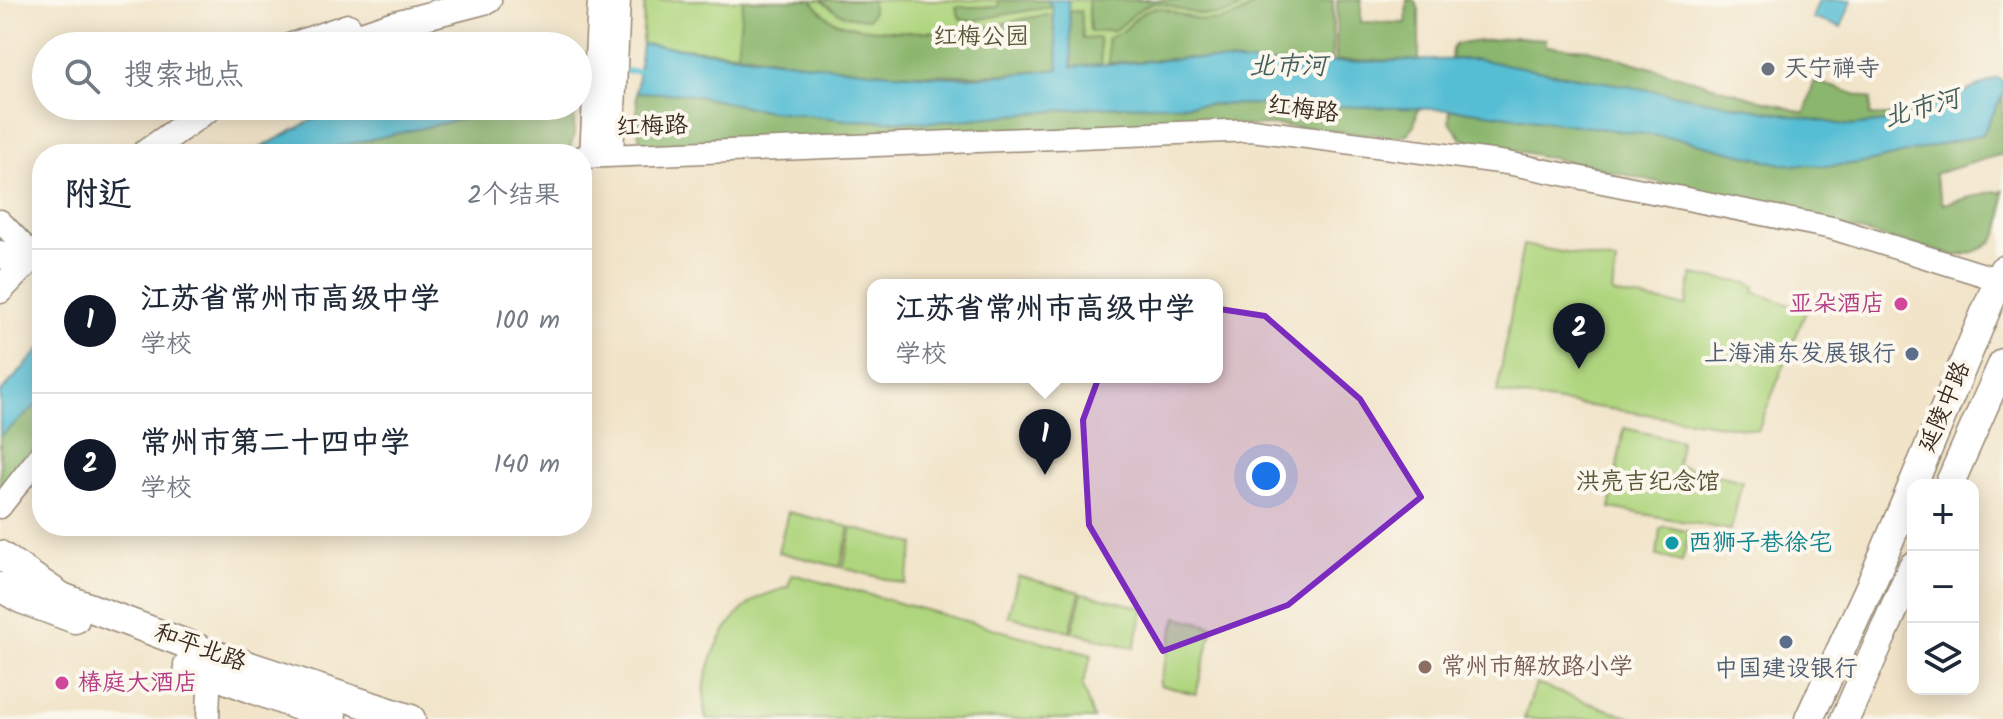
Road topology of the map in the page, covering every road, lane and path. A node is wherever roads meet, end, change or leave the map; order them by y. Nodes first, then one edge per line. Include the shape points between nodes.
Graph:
1 (488, 0) edge
2 (599, 0) edge
3 (619, 0) edge
4 (446, 2) edge
5 (334, 32) edge
6 (371, 32) edge
7 (607, 50) junction
8 (172, 120) edge
9 (192, 120) edge
10 (140, 144) edge
11 (158, 144) edge
12 (595, 156) edge
13 (0, 221) edge
14 (21, 252) edge
15 (2001, 277) edge
16 (0, 290) edge
17 (2003, 363) edge
18 (32, 466) edge
19 (1952, 479) edge
20 (0, 507) edge
21 (0, 555) edge
22 (1907, 580) edge
23 (0, 587) edge
24 (208, 666) junction
25 (208, 719) edge
26 (333, 719) edge
27 (411, 719) edge
28 (1809, 719) edge
29 (1845, 719) edge

1 - 4 main road
2 - 7 street
3 - 7 street
4 - 5 main road
4 - 6 main road
7 - 12 street
8 - 10 main road
9 - 11 main road
12 - 15 street, 红梅路 via 1252,130 1507,163 1816,225
13 - 14 street
14 - 16 main road
15 - 28 main road, 延陵中路
17 - 19 main road
18 - 20 street
21 - 24 main road, 和平北路 via 62,597
22 - 29 main road
23 - 24 main road, 和平北路
24 - 25 street
24 - 26 main road, 和平北路
24 - 27 main road, 和平北路

